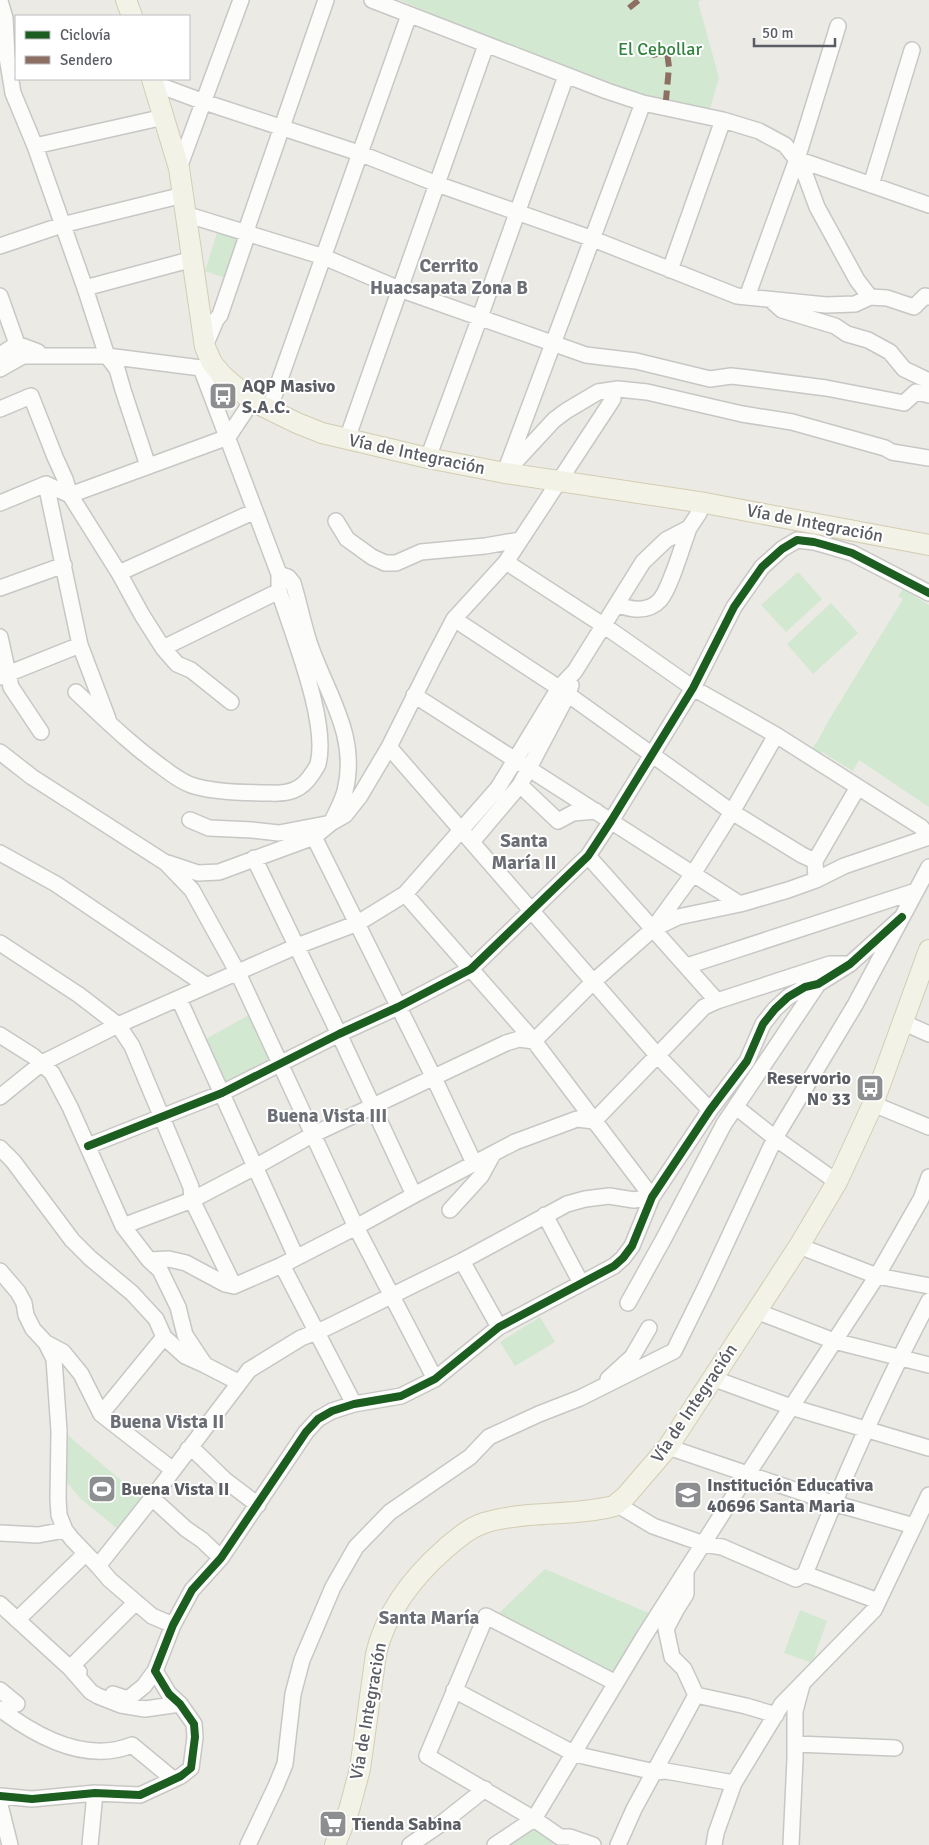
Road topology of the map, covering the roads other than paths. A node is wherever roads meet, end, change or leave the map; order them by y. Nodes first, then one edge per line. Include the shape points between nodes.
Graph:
1 (126, 0) edge
2 (241, 0) edge
3 (326, 0) edge
4 (372, 0) edge
5 (0, 1) edge
6 (409, 14) junction
7 (132, 15) edge
8 (838, 26) dead end
9 (486, 45) junction
10 (912, 50) dead end
11 (13, 71) edge
12 (566, 76) junction
13 (153, 81) edge
14 (7, 90) edge
15 (204, 102) junction
16 (643, 103) junction
17 (164, 117) junction
18 (723, 120) junction
19 (282, 128) junction
20 (35, 146) junction
21 (359, 153) junction
22 (797, 159) junction
23 (179, 168) junction
24 (437, 184) junction
25 (870, 185) junction
26 (184, 205) junction
27 (929, 206) edge
28 (518, 213) junction
29 (62, 225) junction
30 (248, 233) junction
31 (593, 239) junction
32 (0, 246) edge
33 (324, 257) junction
34 (193, 259) junction
35 (670, 270) junction
36 (85, 288) junction
37 (399, 289) junction
38 (0, 296) edge
39 (747, 297) junction
40 (870, 297) junction
41 (929, 298) edge
42 (770, 300) junction
43 (480, 318) junction
44 (554, 343) junction
45 (17, 344) junction
46 (0, 355) edge
47 (48, 356) junction
48 (107, 356) junction
49 (206, 360) junction
50 (0, 370) edge
51 (929, 381) edge
52 (929, 395) edge
53 (613, 399) dead end
54 (261, 406) junction
55 (0, 409) edge
56 (228, 437) junction
57 (347, 439) junction
58 (428, 458) junction
59 (929, 458) edge
60 (148, 466) junction
61 (505, 473) junction
62 (560, 482) junction
63 (46, 484) junction
64 (70, 495) junction
65 (0, 502) edge
66 (703, 502) junction
67 (255, 511) junction
68 (336, 521) dead end
69 (689, 528) junction
70 (520, 540) junction
71 (929, 545) edge
72 (506, 562) junction
73 (64, 565) junction
74 (119, 573) junction
75 (279, 574) junction
76 (0, 588) edge
77 (279, 591) junction
78 (929, 593) edge
79 (616, 604) junction
80 (454, 619) junction
81 (603, 625) junction
82 (0, 637) edge
83 (80, 645) junction
84 (163, 648) junction
85 (4, 676) edge
86 (693, 688) junction
87 (563, 691) junction
88 (76, 692) dead end
89 (414, 695) junction
90 (232, 702) dead end
91 (110, 723) junction
92 (41, 732) dead end
93 (776, 736) junction
94 (390, 747) junction
95 (0, 752) edge
96 (651, 755) junction
97 (515, 759) junction
98 (530, 769) junction
99 (520, 785) junction
100 (858, 787) junction
101 (596, 811) junction
102 (732, 812) junction
103 (190, 820) dead end
104 (611, 821) junction
105 (331, 823) junction
106 (461, 829) junction
107 (314, 837) junction
108 (929, 837) edge
109 (472, 842) junction
110 (0, 853) edge
111 (588, 856) junction
112 (254, 858) junction
113 (815, 861) junction
114 (166, 863) junction
115 (929, 867) edge
116 (693, 874) junction
117 (816, 880) junction
118 (916, 891) junction
119 (405, 894) junction
120 (740, 904) junction
121 (532, 910) junction
122 (902, 917) junction
123 (358, 923) junction
124 (653, 929) junction
125 (0, 943) edge
126 (296, 946) junction
127 (929, 950) edge
128 (850, 964) junction
129 (687, 966) junction
130 (471, 969) junction
131 (238, 973) junction
132 (593, 982) junction
133 (818, 984) junction
134 (207, 986) junction
135 (179, 999) junction
136 (717, 1001) junction
137 (398, 1007) junction
138 (902, 1022) junction
139 (118, 1025) junction
140 (339, 1034) junction
141 (929, 1034) edge
142 (0, 1035) edge
143 (534, 1040) junction
144 (657, 1055) junction
145 (42, 1062) junction
146 (281, 1064) junction
147 (434, 1078) junction
148 (222, 1092) junction
149 (0, 1098) edge
150 (873, 1104) junction
151 (372, 1105) junction
152 (736, 1107) junction
153 (710, 1110) junction
154 (162, 1117) junction
155 (594, 1121) junction
156 (929, 1127) edge
157 (312, 1135) junction
158 (775, 1138) junction
159 (88, 1146) junction
160 (0, 1148) edge
161 (493, 1154) junction
162 (474, 1163) junction
163 (255, 1168) junction
164 (929, 1177) edge
165 (837, 1182) junction
166 (414, 1195) junction
167 (652, 1197) junction
168 (192, 1200) junction
169 (450, 1210) dead end
170 (545, 1215) junction
171 (123, 1226) junction
172 (356, 1227) junction
173 (799, 1246) junction
174 (296, 1257) junction
175 (149, 1260) junction
176 (462, 1261) junction
177 (282, 1265) junction
178 (0, 1272) edge
179 (877, 1276) junction
180 (581, 1283) junction
181 (234, 1286) junction
182 (929, 1286) edge
183 (390, 1296) junction
184 (929, 1301) edge
185 (628, 1302) dead end
186 (756, 1311) junction
187 (499, 1327) junction
188 (650, 1328) dead end
189 (316, 1332) junction
190 (164, 1336) junction
191 (834, 1341) junction
192 (46, 1343) junction
193 (900, 1357) junction
194 (205, 1365) junction
195 (929, 1365) edge
196 (712, 1378) junction
197 (435, 1379) junction
198 (238, 1382) junction
199 (601, 1387) junction
200 (354, 1404) junction
201 (791, 1407) junction
202 (101, 1414) junction
203 (866, 1428) junction
204 (668, 1448) junction
205 (929, 1448) edge
206 (188, 1449) junction
207 (173, 1470) junction
208 (747, 1475) junction
209 (929, 1495) edge
210 (152, 1498) junction
211 (833, 1503) junction
212 (258, 1505) junction
213 (614, 1506) junction
214 (914, 1526) junction
215 (65, 1530) junction
216 (0, 1533) edge
217 (704, 1544) junction
218 (85, 1554) junction
219 (222, 1558) junction
220 (98, 1566) junction
221 (686, 1572) junction
222 (805, 1574) junction
223 (878, 1601) junction
224 (136, 1602) junction
225 (0, 1604) edge
226 (0, 1618) edge
227 (17, 1620) junction
228 (173, 1625) junction
229 (70, 1668) junction
230 (155, 1671) junction
231 (802, 1682) junction
232 (616, 1683) junction
233 (0, 1690) edge
234 (454, 1690) junction
235 (91, 1692) junction
236 (696, 1696) junction
237 (17, 1704) dead end
238 (180, 1704) junction
239 (0, 1709) edge
240 (776, 1715) junction
241 (796, 1744) junction
242 (896, 1748) dead end
243 (574, 1752) junction
244 (655, 1772) junction
245 (173, 1779) junction
246 (734, 1783) junction
247 (484, 1789) junction
248 (95, 1793) junction
249 (0, 1796) edge
250 (0, 1805) edge
251 (534, 1820) junction
252 (559, 1841) edge
253 (10, 1845) edge
254 (90, 1845) edge
255 (248, 1845) edge
256 (336, 1845) edge
257 (410, 1845) edge
258 (496, 1845) edge
259 (593, 1845) edge
260 (618, 1845) edge
261 (714, 1845) edge
262 (791, 1845) edge

1 - 7 main road
2 - 15 street
3 - 19 street
4 - 6 street
5 - 11 street
6 - 9 street
6 - 21 street
8 - 22 street
9 - 12 street
9 - 24 street
10 - 25 street
11 - 14 street
12 - 16 street
12 - 28 street
13 - 15 street
13 - 17 main road
14 - 20 street
15 - 19 street
15 - 23 street
16 - 18 street
16 - 31 street
17 - 20 street
17 - 23 main road
18 - 22 street via 759,131 785,145
18 - 35 street
19 - 21 street
19 - 30 street
20 - 29 street
21 - 24 street
21 - 33 street
22 - 25 street
22 - 39 street
22 - 40 street via 817,207
23 - 26 main road
24 - 28 street
24 - 37 street
25 - 27 street
26 - 29 street
26 - 30 street
26 - 34 main road
28 - 31 street
28 - 43 street
29 - 32 street
29 - 36 street
30 - 33 street
30 - 49 street via 216,320
31 - 35 street
31 - 44 street
33 - 37 street
33 - 54 street
34 - 36 street
34 - 49 main road
35 - 39 street
36 - 48 street
37 - 43 street
37 - 57 street
38 - 45 street
39 - 42 street
40 - 41 street via 887,298 914,307 926,296
40 - 42 street via 855,304 826,305
42 - 51 street via 782,310 836,326 847,334 868,340 890,352 904,369
43 - 44 street
43 - 58 street
44 - 52 street via 586,355 636,362 710,379 749,378 904,403 916,392
44 - 61 street
45 - 46 street
45 - 47 street
47 - 48 street
47 - 50 street via 23,356
48 - 49 street
48 - 60 street via 118,369
49 - 54 main road, Vía de Integración
49 - 56 street
53 - 62 street
54 - 56 street
54 - 57 main road, Vía de Integración via 322,433
55 - 64 street via 31,396
56 - 60 street
56 - 67 street
57 - 58 main road, Vía de Integración
58 - 61 main road, Vía de Integración
59 - 61 street via 892,452 792,422 618,389 598,392 566,411
60 - 64 street
61 - 62 main road, Vía de Integración
62 - 66 main road, Vía de Integración
62 - 70 street
63 - 64 street
63 - 65 street
63 - 73 street
64 - 74 street
66 - 69 street
66 - 71 main road, Vía de Integración
67 - 74 street
67 - 75 street
68 - 70 street via 347,539 384,563 396,563 421,552
69 - 79 street via 666,540 643,562
69 - 79 street via 660,600 638,610
70 - 72 street
72 - 80 street
72 - 81 street
73 - 76 street
73 - 83 street
74 - 84 street
75 - 77 street
75 - 105 street via 293,583 309,642 341,718 347,742 347,781
77 - 84 street
77 - 91 street via 315,706 319,733 318,765 296,790 254,793 192,786 143,753
78 - 86 street via 852,553 797,540 762,567 734,607
79 - 81 street
80 - 87 street
80 - 89 street
81 - 86 street
81 - 87 street
82 - 85 street
83 - 85 street
83 - 91 street
84 - 90 street via 177,664 191,670
85 - 92 street
86 - 93 street
86 - 96 street
87 - 96 street
87 - 97 street
87 - 98 street
88 - 91 street
89 - 94 street
89 - 97 street
93 - 100 street
93 - 102 street
94 - 105 street via 360,796 345,815
94 - 106 street
95 - 114 street via 32,777
96 - 102 street
96 - 104 street
97 - 98 street
97 - 106 street via 498,788
98 - 99 street
98 - 101 street
99 - 101 street via 558,820 573,813
99 - 109 street
100 - 108 street via 921,827
100 - 113 street
101 - 104 street
102 - 113 street
102 - 116 street
103 - 105 street via 208,828 279,834
104 - 111 street
104 - 116 street
105 - 107 street
106 - 109 street
106 - 119 street
107 - 112 street
107 - 123 street
108 - 117 street via 844,866
109 - 121 street
110 - 134 street via 56,884
111 - 121 street
111 - 124 street
112 - 114 street via 219,872 198,873
112 - 126 street
113 - 117 street
114 - 131 street via 192,890
115 - 118 street
116 - 120 street
116 - 124 street
117 - 120 street
118 - 122 street
118 - 129 street
119 - 123 street
119 - 130 street
120 - 124 street via 678,917
121 - 130 street
121 - 132 street
122 - 128 street
122 - 158 street via 855,1005
123 - 126 street
123 - 137 street
124 - 129 street
124 - 132 street
125 - 139 street
126 - 131 street
126 - 140 street
127 - 138 main road, Vía de Integración
128 - 133 street
128 - 136 street via 830,964
129 - 136 street
130 - 137 street
130 - 143 street
131 - 134 street
131 - 146 street
132 - 143 street
132 - 144 street
133 - 152 street
133 - 153 street via 805,987 775,1008 763,1024 747,1061
134 - 135 street
135 - 139 street
135 - 148 street
136 - 144 street via 704,1007
137 - 140 street
137 - 147 street
138 - 141 street
138 - 150 main road, Vía de Integración
139 - 145 street
139 - 154 street via 132,1046
140 - 146 street
140 - 151 street
142 - 145 street
143 - 147 street via 519,1039 506,1043
143 - 155 street
144 - 153 street
144 - 155 street
145 - 149 street
145 - 159 street via 52,1072
146 - 148 street
146 - 157 street
147 - 151 street
147 - 162 street
148 - 154 street
148 - 163 street
150 - 156 street
150 - 165 main road, Vía de Integración
151 - 157 street
151 - 166 street
152 - 158 street
152 - 185 street
153 - 167 street
154 - 159 street
154 - 168 street via 191,1187
155 - 161 street via 577,1118
155 - 167 street
157 - 163 street
157 - 172 street
158 - 165 street
158 - 199 street via 674,1351
159 - 171 street
160 - 190 street via 72,1240 156,1318
161 - 162 street
161 - 169 street via 481,1176
162 - 166 street
163 - 168 street
163 - 174 street
164 - 179 street
165 - 173 main road, Vía de Integración
166 - 172 street
167 - 170 street via 585,1199
167 - 180 street via 632,1246 623,1258
168 - 171 street
168 - 181 street
170 - 176 street
170 - 180 street
171 - 175 street
172 - 174 street
172 - 183 street
173 - 179 street
173 - 186 main road, Vía de Integración
174 - 177 street
175 - 181 street via 170,1258
175 - 194 street via 160,1270 178,1307 185,1335
176 - 183 street
176 - 187 street
177 - 181 street
177 - 189 street
178 - 192 street via 18,1292 33,1329
179 - 182 street
179 - 191 street
180 - 187 street
183 - 189 street
183 - 197 street
184 - 193 street
186 - 191 street
186 - 196 main road, Vía de Integración
187 - 197 street
188 - 199 street via 632,1357
189 - 198 street via 272,1355 249,1370
189 - 200 street
190 - 194 street via 185,1356
190 - 202 street
191 - 193 street
191 - 201 street
192 - 202 street via 63,1352 81,1374
192 - 215 street via 54,1359 59,1430 59,1515
193 - 195 street
193 - 203 street
194 - 198 street
196 - 201 street
196 - 204 main road, Vía de Integración
197 - 200 street via 401,1396
198 - 206 street
199 - 255 street via 488,1437 470,1457 390,1512 356,1547 333,1586 302,1660 293,1694 285,1764
200 - 212 street via 318,1419
201 - 203 street
201 - 208 street
202 - 207 street
203 - 205 street
203 - 211 street
204 - 208 street
204 - 213 main road, Vía de Integración
206 - 207 street
206 - 212 street
207 - 210 street
208 - 211 street
208 - 217 street
209 - 214 street
210 - 219 street
210 - 220 street
211 - 214 street
211 - 222 street
212 - 219 street
213 - 217 street via 653,1526
213 - 256 main road, Vía de Integración via 517,1517 475,1526 462,1534 411,1582 379,1640 360,1769
214 - 223 street
215 - 216 street via 38,1535
215 - 218 street
217 - 221 street
217 - 222 street via 722,1547 796,1579
218 - 220 street
218 - 227 street
219 - 228 street via 192,1590
220 - 224 street
221 - 232 street
221 - 236 street via 686,1594 666,1629 672,1657 684,1669
222 - 223 street
223 - 231 street via 874,1610
224 - 228 street via 152,1616
224 - 229 street
225 - 227 street
226 - 235 street via 79,1688
227 - 229 street
228 - 230 street
229 - 230 street via 100,1688 128,1699
229 - 235 street
230 - 238 street via 169,1694
231 - 240 street
231 - 241 street via 795,1711
232 - 234 street via 486,1616
232 - 243 street
233 - 237 street
234 - 243 street
234 - 247 street via 428,1756
235 - 238 street via 121,1705 145,1709
236 - 240 street
236 - 244 street
238 - 245 street via 194,1724 194,1754 190,1768
239 - 245 street via 32,1731 64,1746 119,1751 132,1745
240 - 246 street
241 - 242 street
241 - 262 street
243 - 244 street
243 - 251 street
244 - 246 street via 666,1771
244 - 260 street
245 - 248 street via 140,1795
246 - 261 street
247 - 251 street
247 - 257 street
248 - 249 street via 32,1799
248 - 254 street
250 - 253 street
251 - 252 street
251 - 258 street
252 - 259 street via 570,1838

